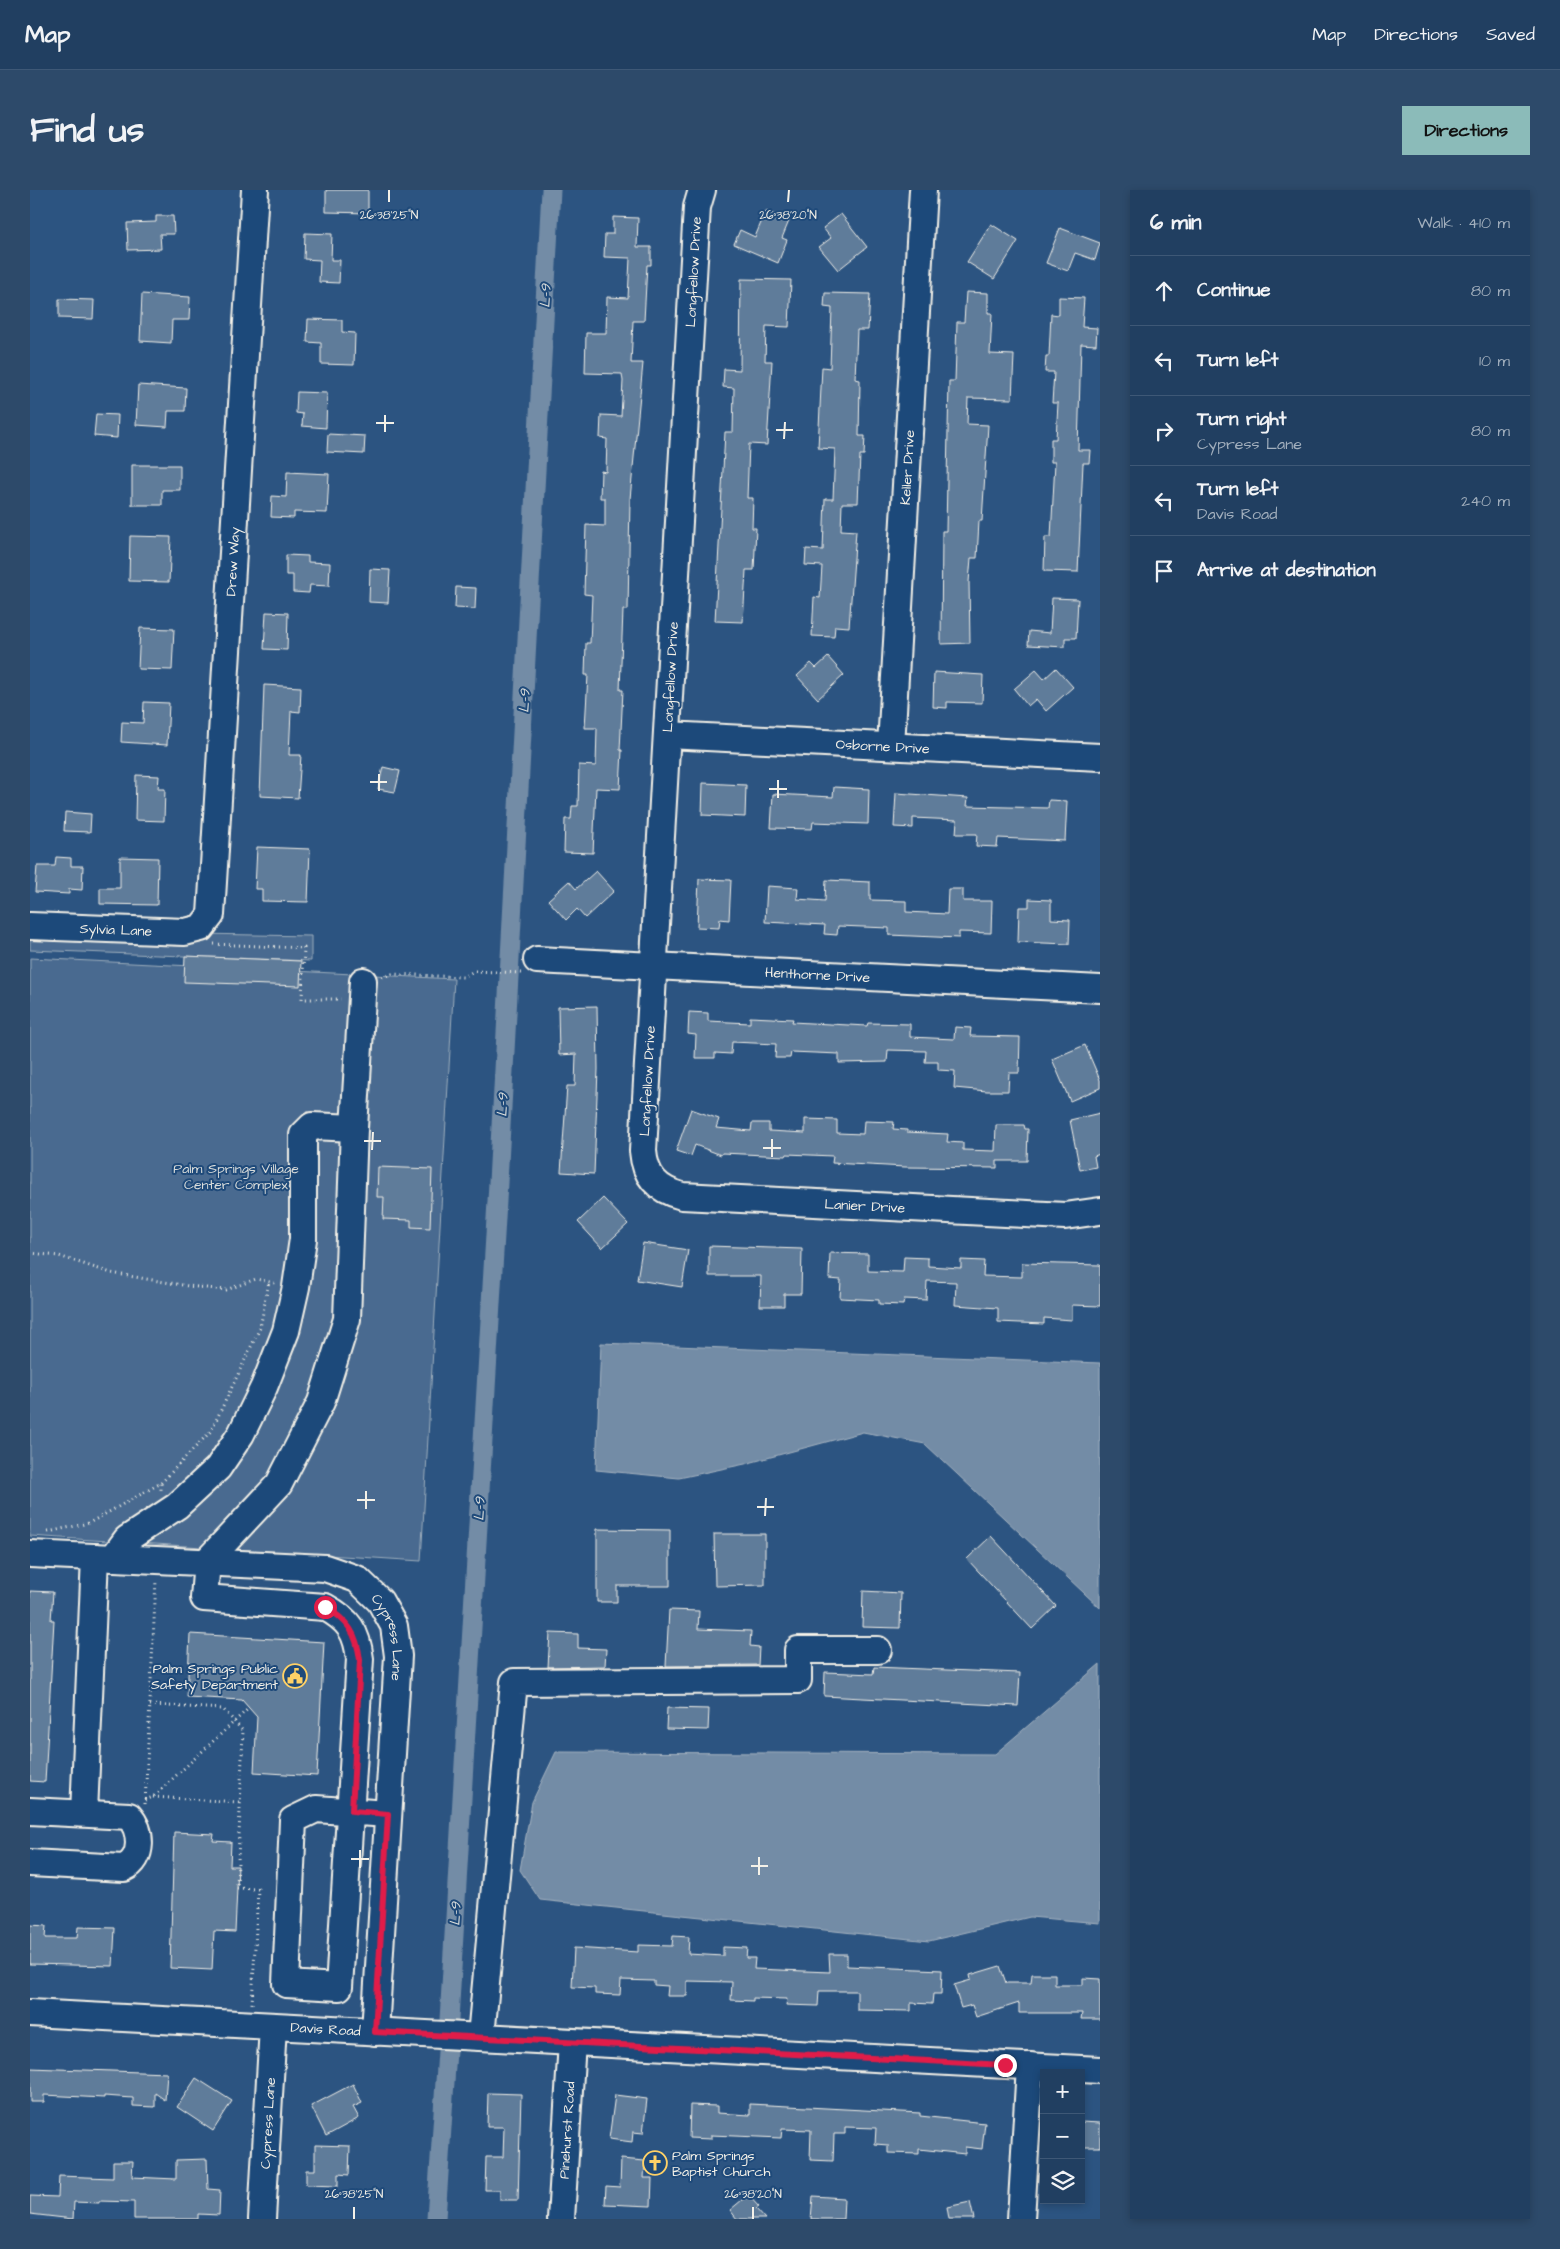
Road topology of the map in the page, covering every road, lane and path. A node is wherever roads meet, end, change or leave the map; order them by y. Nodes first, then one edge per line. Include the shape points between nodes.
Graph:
1 (255, 190) edge
2 (702, 190) edge
3 (923, 190) edge
4 (667, 735) junction
5 (891, 746) junction
6 (1100, 757) edge
7 (30, 926) edge
8 (203, 936) junction
9 (653, 965) junction
10 (531, 967) joint
11 (1100, 989) edge
12 (362, 991) junction
13 (354, 1128) junction
14 (644, 1164) joint
15 (1100, 1211) edge
16 (30, 1253) edge
17 (269, 1282) junction
18 (296, 1287) junction
19 (161, 1483) junction
20 (160, 1517) junction
21 (35, 1544) edge
22 (104, 1557) junction
23 (157, 1560) junction
24 (207, 1561) junction
25 (878, 1650) dead end
26 (150, 1706) junction
27 (249, 1708) dead end
28 (234, 1722) junction
29 (153, 1797) junction
30 (239, 1802) junction
31 (137, 1808) junction
32 (30, 1811) edge
33 (352, 1811) junction
34 (84, 1813) junction
35 (388, 1814) junction
36 (30, 1863) edge
37 (30, 2013) edge
38 (262, 2026) junction
39 (375, 2032) junction
40 (481, 2037) junction
41 (572, 2042) junction
42 (1030, 2066) junction
43 (1100, 2070) edge
44 (262, 2219) edge
45 (561, 2219) edge
46 (1021, 2219) edge

1 - 8 street, Drew Way via 211,915
2 - 4 street, Longfellow Drive via 697,208
3 - 5 street, Keller Drive
4 - 5 street, Osborne Drive
4 - 9 street, Longfellow Drive
5 - 6 street, Osborne Drive
7 - 8 street, Sylvia Lane via 185,932
8 - 12 path via 304,948 302,1000
9 - 10 street, Henthorne Drive
9 - 11 street, Henthorne Drive
9 - 14 street, Longfellow Drive
10 - 12 path via 474,972 463,977 392,974
12 - 13 street
13 - 18 street via 312,1126 302,1135 303,1239
13 - 24 street via 347,1319 321,1402 279,1484
14 - 15 street, Lanier Drive via 658,1186 682,1196 1065,1216
16 - 17 path via 59,1256 111,1272 188,1286 226,1290 256,1279
17 - 18 path
17 - 19 path via 260,1328 211,1432
18 - 20 street via 286,1331 241,1434 218,1468 177,1506
19 - 20 path
19 - 21 path via 89,1523
20 - 22 street
21 - 22 street, Cypress Lane
22 - 23 street, Cypress Lane
22 - 34 street
23 - 24 street, Cypress Lane
23 - 26 path
24 - 33 street via 204,1598 325,1607 340,1615 351,1628 358,1643 360,1660
24 - 35 street, Cypress Lane via 325,1568 357,1579 380,1601 394,1626 398,1656
25 - 40 street via 798,1650 798,1680 514,1682
26 - 28 path via 223,1709
26 - 31 path
27 - 28 path
28 - 29 path
28 - 30 path via 243,1731
29 - 30 path
29 - 31 path
30 - 38 path via 237,1888 258,1889
31 - 34 street
31 - 36 street via 138,1854 133,1864 124,1868
32 - 34 street
33 - 33 street via 340,1987 286,1984 293,1820 316,1809
33 - 35 street
35 - 39 street, Cypress Lane
37 - 38 street, Davis Road
38 - 39 street, Davis Road
38 - 44 street, Cypress Lane
39 - 40 street, Davis Road
40 - 41 street, Davis Road
41 - 42 street, Davis Road
41 - 45 street, Pinehurst Road
42 - 43 street, Davis Road
42 - 46 street

